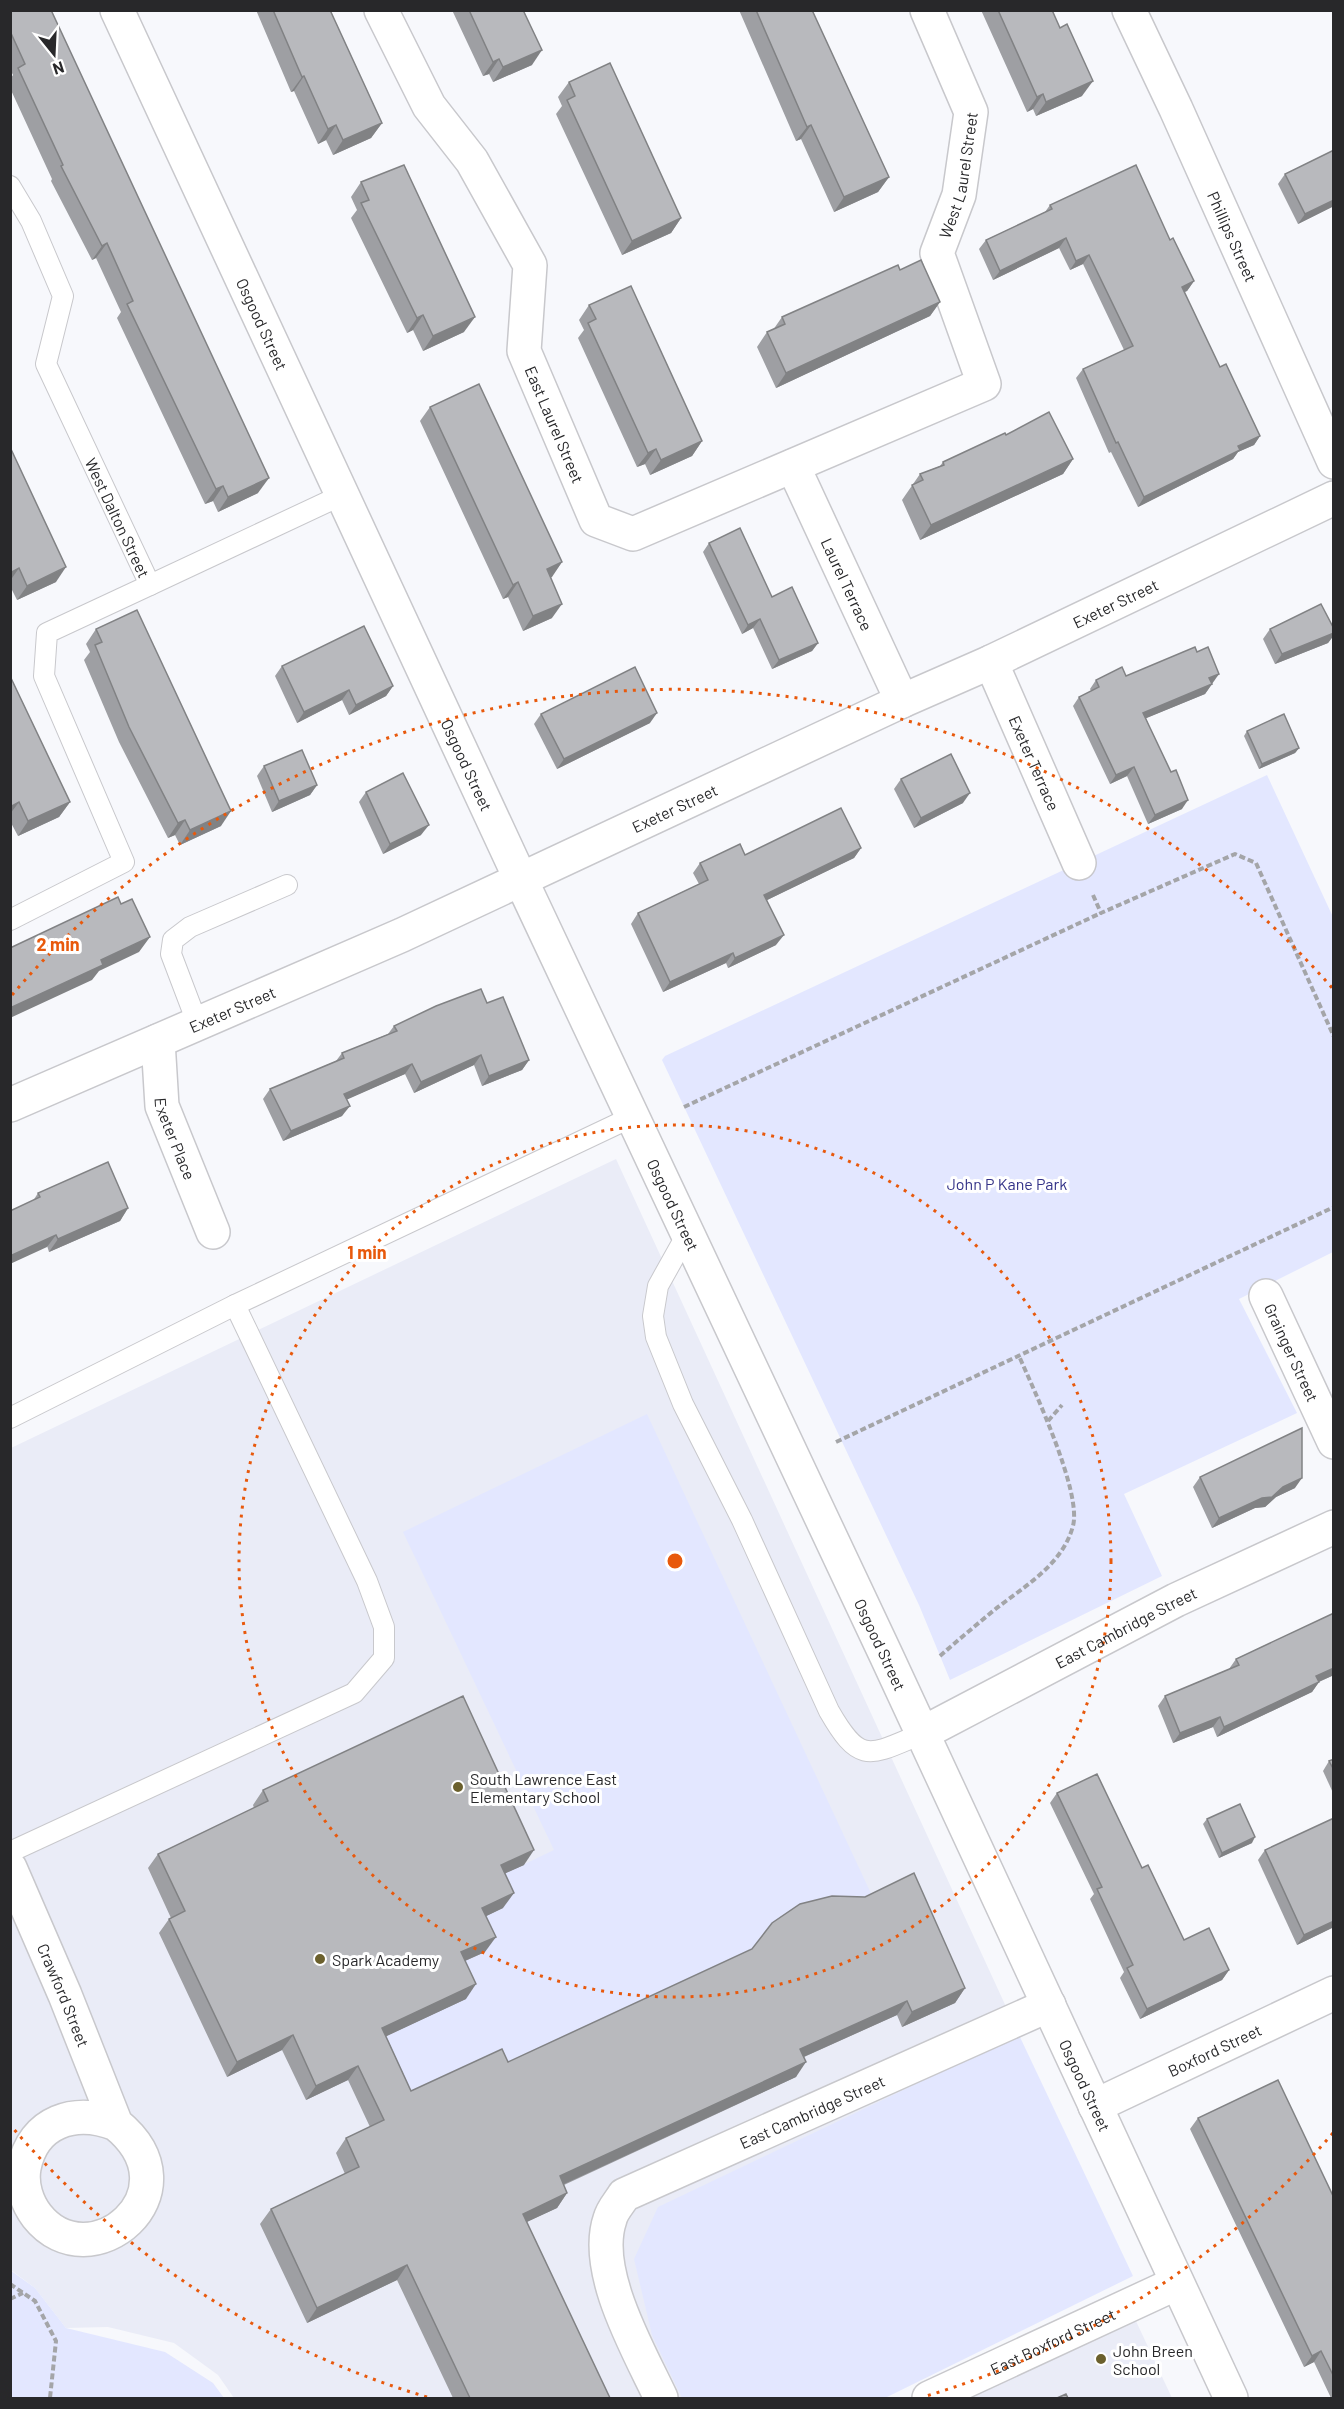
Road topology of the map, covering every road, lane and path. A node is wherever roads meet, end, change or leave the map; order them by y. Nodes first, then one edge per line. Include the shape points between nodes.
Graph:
1 (117, 10) edge
2 (381, 10) edge
3 (927, 10) edge
4 (1129, 10) edge
5 (10, 186) edge
6 (1334, 462) edge
7 (793, 466) junction
8 (342, 495) junction
9 (1334, 498) edge
10 (150, 585) junction
11 (991, 662) junction
12 (902, 701) junction
13 (1079, 863) joint
14 (520, 880) junction
15 (286, 885) dead end
16 (1101, 913) junction
17 (10, 920) edge
18 (198, 1025) junction
19 (1334, 1037) edge
20 (158, 1041) junction
21 (10, 1106) edge
22 (684, 1107) dead end
23 (632, 1117) junction
24 (1334, 1207) edge
25 (213, 1232) dead end
26 (687, 1234) junction
27 (1266, 1296) dead end
28 (235, 1305) junction
29 (1019, 1356) junction
30 (1062, 1405) dead end
31 (10, 1418) edge
32 (1048, 1421) junction
33 (836, 1442) dead end
34 (1334, 1442) edge
35 (1334, 1527) edge
36 (940, 1656) dead end
37 (921, 1734) junction
38 (10, 1852) edge
39 (10, 1868) edge
40 (1334, 1993) edge
41 (1048, 2005) junction
42 (1095, 2106) junction
43 (116, 2124) dead end
44 (1177, 2283) junction
45 (10, 2284) edge
46 (23, 2293) junction
47 (10, 2299) edge
48 (50, 2398) edge
49 (661, 2398) edge
50 (929, 2398) edge
51 (1231, 2398) edge

1 - 8 street, Osgood Street
2 - 7 street, East Laurel Street via 429,106 472,161 530,266 524,351 596,520 633,534
3 - 7 street, West Laurel Street via 971,112 959,195 937,253 984,384
4 - 6 street, Phillips Street
5 - 10 lane, West Dalton Street via 31,222 63,296 46,364
7 - 12 street, Laurel Terrace
8 - 10 lane
8 - 14 street, Osgood Street
9 - 11 street, Exeter Street
10 - 17 lane, West Dalton Street via 47,633 44,676 124,862
11 - 12 street, Exeter Street
11 - 13 street, Exeter Terrace
12 - 14 street, Exeter Street
13 - 16 path
14 - 18 street, Exeter Street
14 - 23 street, Osgood Street
15 - 18 lane via 190,927 173,940 171,954
16 - 19 path via 1235,854 1251,860 1260,868
16 - 22 path
18 - 20 street, Exeter Street
20 - 21 street, Exeter Street
20 - 25 street, Exeter Place via 162,1106
23 - 26 street, Osgood Street
23 - 28 lane
24 - 29 path
26 - 37 street, Osgood Street
26 - 37 lane via 658,1286 653,1316 656,1337 683,1404 845,1738 861,1750 880,1751
27 - 34 street, Grainger Street
28 - 31 lane
28 - 38 lane via 367,1581 384,1627 384,1658 354,1693
29 - 32 path
29 - 33 path
30 - 32 path
32 - 36 path via 1071,1491 1074,1524 1059,1554 1033,1582
35 - 37 street, East Cambridge Street via 1176,1600
37 - 41 street, Osgood Street
39 - 43 street, Crawford Street
40 - 42 street, Boxford Street
41 - 42 street, Osgood Street
41 - 49 street, East Cambridge Street via 624,2195 610,2217 605,2244 616,2302
42 - 44 street, Osgood Street
44 - 50 street, East Boxford Street
44 - 51 street, Osgood Street
45 - 46 path
46 - 47 path
46 - 48 path via 35,2301 56,2341

